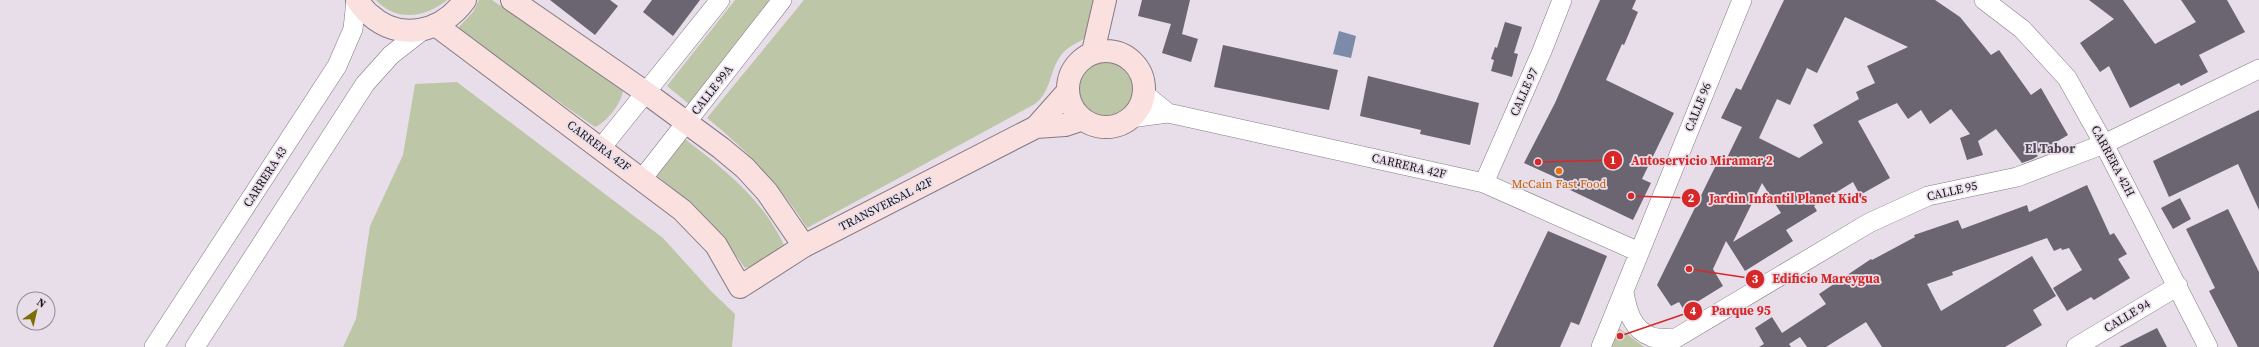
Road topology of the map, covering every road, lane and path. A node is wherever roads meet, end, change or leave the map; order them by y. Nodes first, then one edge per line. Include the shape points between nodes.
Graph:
1 (357, 0) edge
2 (465, 0) edge
3 (512, 0) edge
4 (720, 0) edge
5 (782, 0) edge
6 (1105, 0) edge
7 (1562, 0) edge
8 (1742, 0) edge
9 (1984, 0) edge
10 (430, 28) junction
11 (1103, 52) junction
12 (2259, 69) edge
13 (1068, 91) junction
14 (645, 92) junction
15 (1143, 93) junction
16 (1168, 113) junction
17 (1130, 118) junction
18 (1083, 119) junction
19 (687, 122) junction
20 (1036, 127) junction
21 (2104, 144) junction
22 (601, 148) junction
23 (642, 179) junction
24 (1484, 183) junction
25 (804, 246) junction
26 (1639, 252) junction
27 (2178, 286) junction
28 (740, 287) joint
29 (1624, 292) junction
30 (1667, 343) edge
31 (154, 347) edge
32 (195, 347) edge
33 (1601, 347) edge
34 (2076, 347) edge
35 (2208, 347) edge

1 - 10 street via 369,14 385,25 404,31
1 - 31 street, CARRERA 43 via 353,29 337,66
2 - 10 street via 456,13
3 - 14 street
4 - 14 street
5 - 19 street, CALLE 99A
6 - 11 street via 1099,30
7 - 24 street, CALLE 97
8 - 26 street, CALLE 96
9 - 21 street, CARRERA 42H via 2022,29 2067,78
10 - 22 street, CARRERA 42F
10 - 32 street via 391,55 365,84
11 - 13 street via 1083,58 1073,69 1068,80
11 - 15 street via 1127,57 1137,68 1143,82
12 - 21 street, CALLE 95
13 - 18 street via 1072,107
13 - 20 street, TRANSVERSAL 42F
14 - 19 street
14 - 22 street
15 - 16 street, CARRERA 42F
15 - 17 street via 1138,108
16 - 17 street, CARRERA 42F
16 - 24 street, CARRERA 42F
17 - 18 street via 1111,126 1098,126
18 - 20 street, TRANSVERSAL 42F via 1065,125
19 - 23 street, CALLE 99A
19 - 25 street via 721,148 767,192
20 - 25 street, TRANSVERSAL 42F
21 - 27 street, CARRERA 42H
21 - 30 street, CALLE 95 via 2017,177 1928,196 1869,223
22 - 23 street, CARRERA 42F
23 - 28 street, CARRERA 42F via 682,210 716,245
24 - 26 street, CARRERA 42F
25 - 28 street, TRANSVERSAL 42F
26 - 29 street, CALLE 96
27 - 34 street, CALLE 94
27 - 35 street, CARRERA 42H
29 - 30 street via 1627,313 1637,326 1652,337
29 - 33 street, CALLE 96

